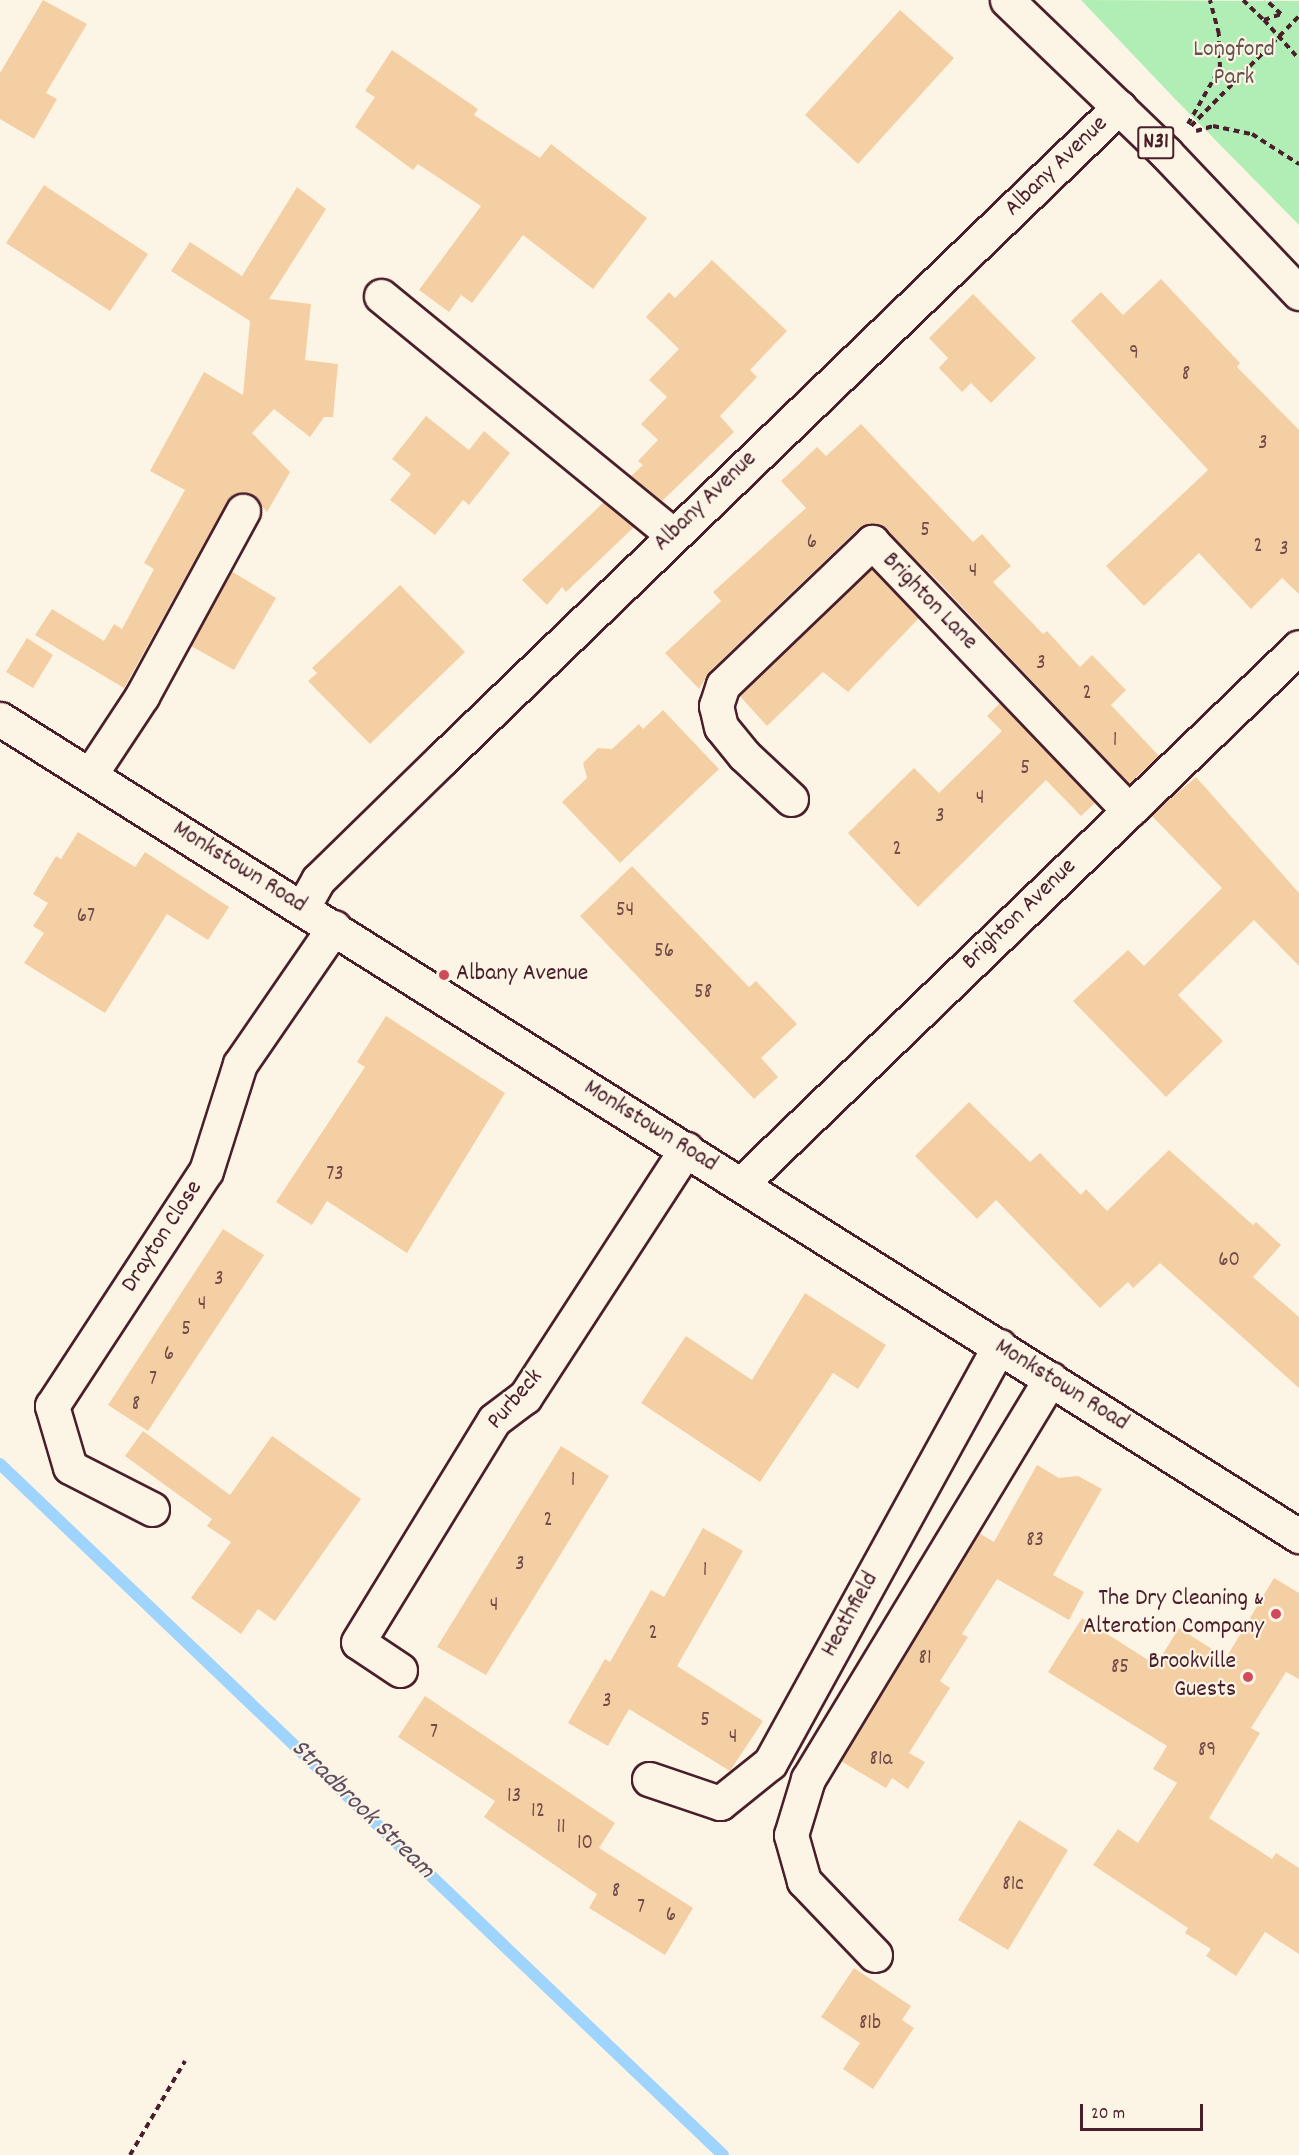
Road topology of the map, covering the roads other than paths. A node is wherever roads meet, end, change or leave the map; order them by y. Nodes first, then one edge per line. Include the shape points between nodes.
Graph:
1 (1007, 0) edge
2 (1119, 107) junction
3 (1299, 293) edge
4 (381, 296) dead end
5 (243, 511) dead end
6 (672, 534) junction
7 (1299, 647) edge
8 (0, 719) edge
9 (90, 775) junction
10 (791, 799) dead end
11 (1130, 811) junction
12 (303, 907) junction
13 (334, 927) junction
14 (686, 1149) junction
15 (741, 1184) junction
16 (999, 1346) junction
17 (1050, 1379) junction
18 (152, 1509) dead end
19 (1299, 1536) edge
20 (400, 1670) dead end
21 (649, 1779) dead end
22 (875, 1955) dead end

1 - 2 main road, N31
2 - 3 main road, N31
2 - 6 main road, Albany Avenue
4 - 6 main road
5 - 9 main road via 142,696
6 - 12 main road, Albany Avenue via 318,880
7 - 11 main road, Brighton Avenue
8 - 9 main road, Monkstown Road
9 - 12 main road, Monkstown Road
10 - 11 main road, Brighton Lane via 744,755 722,727 716,706 723,685 872,542
11 - 15 main road, Brighton Avenue
12 - 13 main road, Monkstown Road
13 - 14 main road, Monkstown Road
13 - 18 main road, Drayton Close via 240,1064 206,1171 52,1406 70,1467
14 - 15 main road, Monkstown Road
14 - 20 main road, Purbeck via 525,1397 494,1420 358,1642
15 - 16 main road, Monkstown Road
16 - 17 main road, Monkstown Road
16 - 21 main road, Heathfield via 770,1763 720,1803
17 - 19 main road, Monkstown Road
17 - 22 main road via 808,1779 791,1835 804,1881

